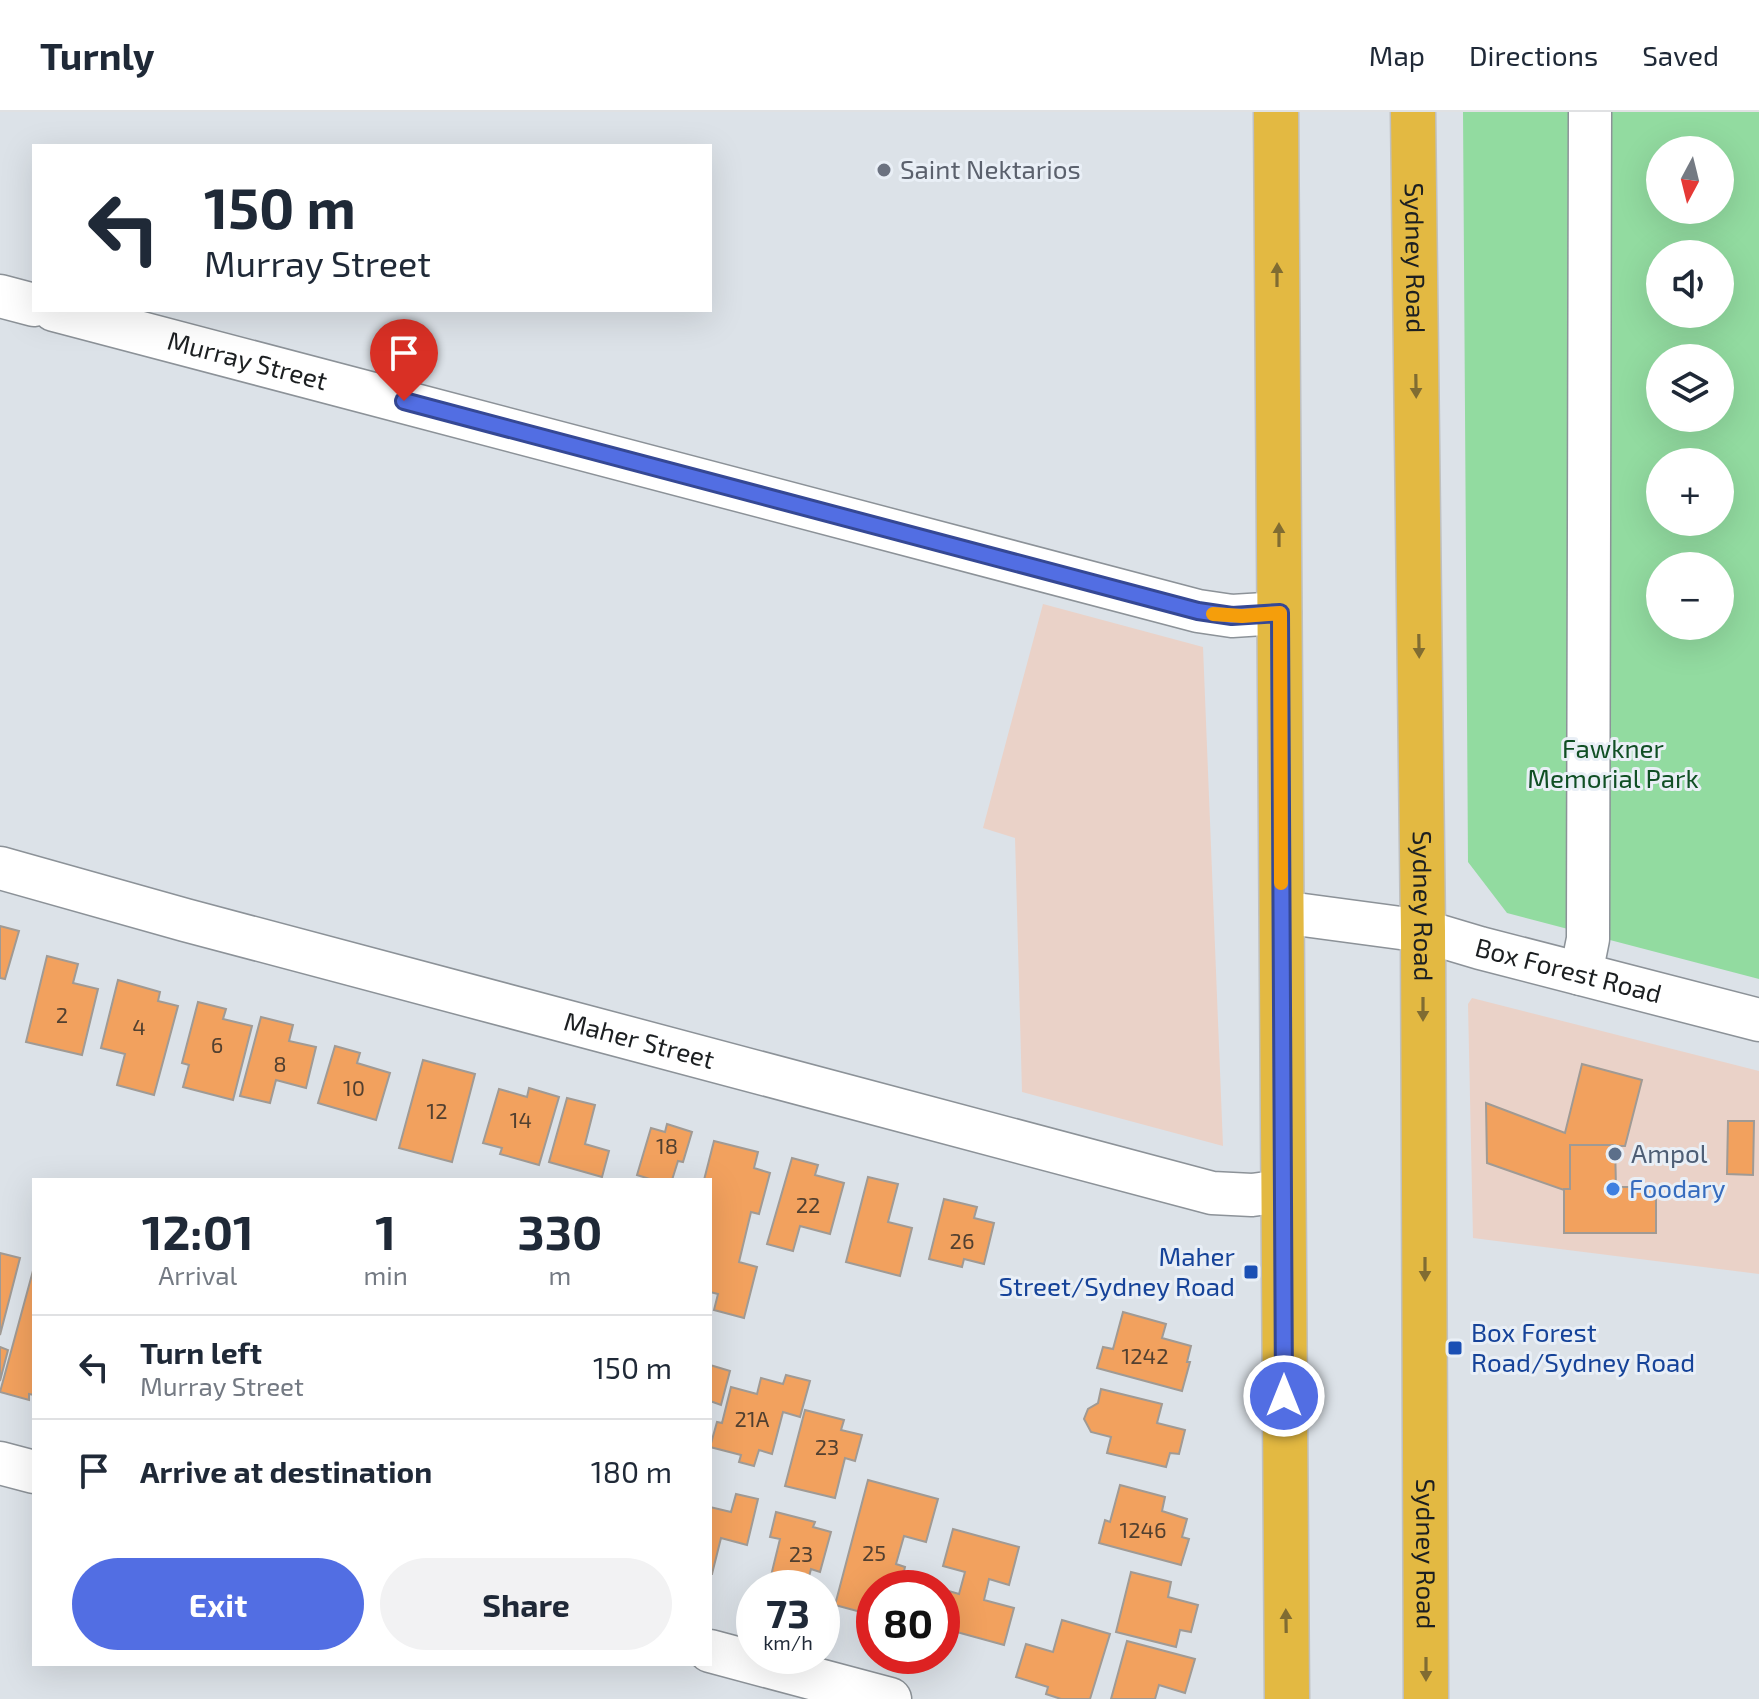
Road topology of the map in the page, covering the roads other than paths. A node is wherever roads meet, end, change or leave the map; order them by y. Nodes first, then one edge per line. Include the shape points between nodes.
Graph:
1 (1276, 112) edge
2 (1413, 112) edge
3 (1590, 112) edge
4 (0, 296) edge
5 (32, 304) edge
6 (62, 312) edge
7 (1280, 613) junction
8 (0, 868) edge
9 (1281, 912) junction
10 (1423, 931) junction
11 (1581, 974) junction
12 (1759, 1020) edge
13 (1282, 1191) junction
14 (0, 1463) edge
15 (32, 1471) edge
16 (712, 1652) edge
17 (890, 1699) edge
18 (1287, 1699) edge
19 (1426, 1699) edge

7 -> 1 highway
2 -> 10 highway, Sydney Road
3 - 11 street via 1588,939
4 - 5 street
6 - 7 street, Murray Street via 1198,611 1232,616
7 - 9 highway
8 - 13 street, Maher Street via 1212,1193
9 - 10 street, Box Forest Road
9 - 13 highway
10 - 11 street, Box Forest Road
10 -> 19 highway, Sydney Road
11 - 12 street, Box Forest Road
18 -> 13 highway
14 - 15 street
16 - 17 street

